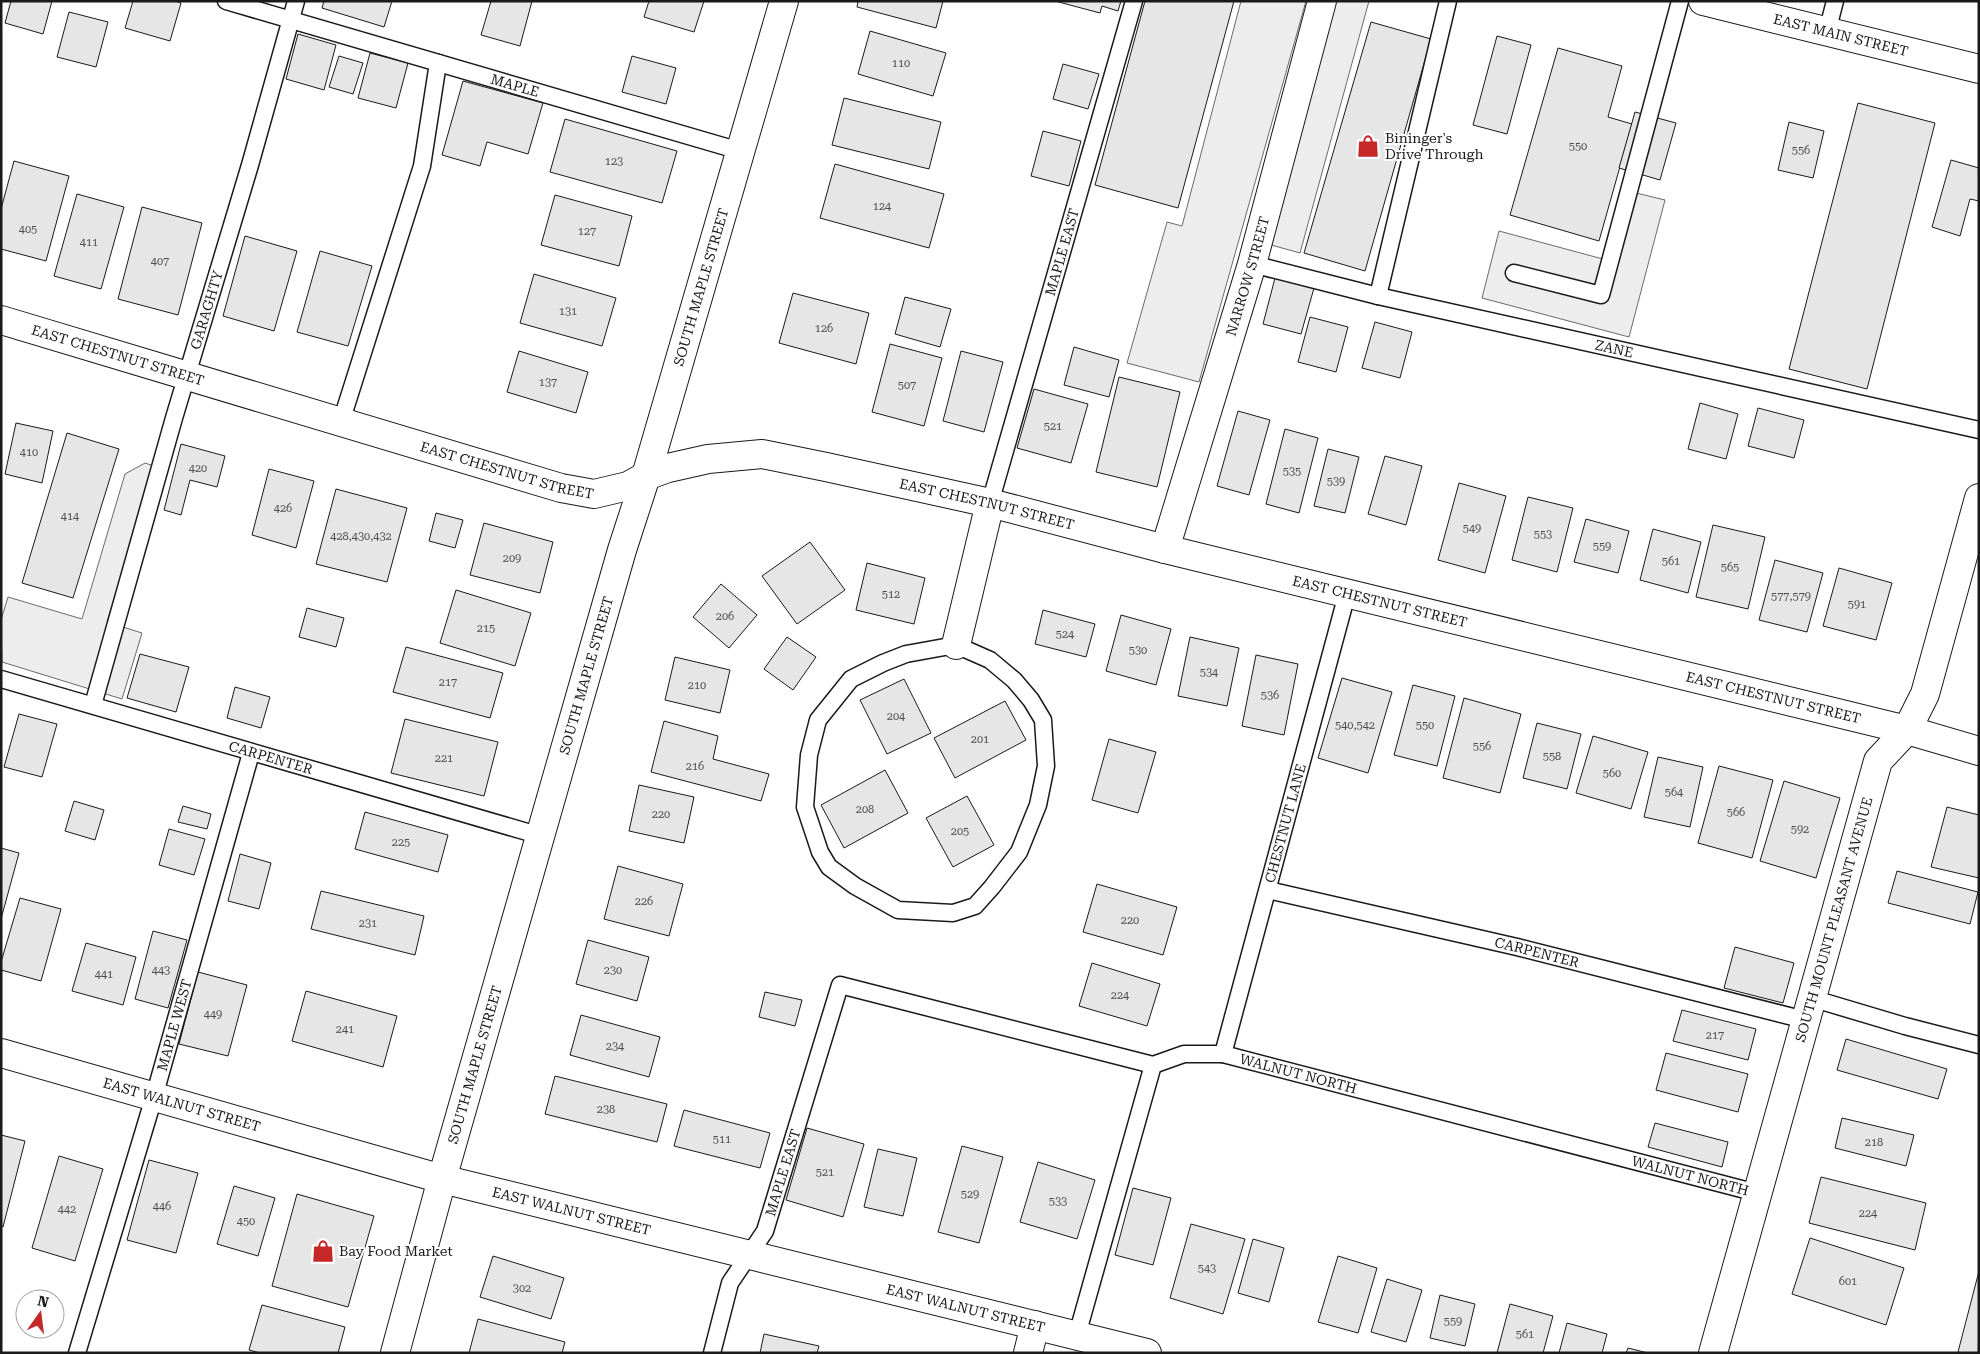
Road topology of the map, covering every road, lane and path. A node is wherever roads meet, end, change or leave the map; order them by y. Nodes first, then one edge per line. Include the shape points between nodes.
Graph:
1 (226, 1) edge
2 (296, 1) edge
3 (784, 1) edge
4 (1134, 1) edge
5 (1322, 1) edge
6 (1448, 1) edge
7 (1680, 1) edge
8 (1703, 1) edge
9 (1835, 1) edge
10 (291, 20) junction
11 (1827, 32) junction
12 (438, 63) junction
13 (1979, 69) edge
14 (740, 151) junction
15 (1252, 264) junction
16 (1514, 273) dead end
17 (1378, 296) junction
18 (1, 320) edge
19 (187, 376) junction
20 (341, 422) junction
21 (1979, 430) edge
22 (646, 476) junction
23 (1979, 498) edge
24 (990, 503) junction
25 (1165, 549) junction
26 (1347, 594) junction
27 (956, 645) junction
28 (1, 679) edge
29 (93, 705) junction
30 (1907, 730) junction
31 (1979, 750) edge
32 (251, 753) junction
33 (541, 836) junction
34 (1268, 890) junction
35 (1808, 1009) junction
36 (1979, 1046) edge
37 (1, 1052) edge
38 (1223, 1054) junction
39 (1153, 1065) junction
40 (154, 1097) junction
41 (442, 1179) junction
42 (1757, 1193) junction
43 (749, 1256) junction
44 (1035, 1325) junction
45 (1077, 1335) junction
46 (1718, 1352) edge
47 (78, 1353) edge
48 (395, 1353) edge
49 (712, 1353) edge
50 (1028, 1353) edge
51 (1147, 1353) edge

1 - 10 lane
2 - 10 lane, GARAGHTY
3 - 14 street, SOUTH MAPLE STREET
4 - 24 lane, MAPLE EAST
5 - 15 street, NARROW STREET
6 - 17 lane
7 - 16 lane via 1601,295
8 - 11 street, EAST MAIN STREET
9 - 11 lane
10 - 12 lane, MAPLE
10 - 19 lane, GARAGHTY
11 - 13 street, EAST MAIN STREET
12 - 14 lane, MAPLE
12 - 20 lane via 422,166
14 - 22 street, SOUTH MAPLE STREET
15 - 17 lane, ZANE
15 - 25 street, NARROW STREET
17 - 21 lane, ZANE
18 - 19 street, EAST CHESTNUT STREET
19 - 20 street, EAST CHESTNUT STREET
19 - 29 lane, GARAGHTY
20 - 22 street, EAST CHESTNUT STREET via 561,488 594,494 628,486
22 - 24 street, EAST CHESTNUT STREET via 708,459 762,454
22 - 33 street, SOUTH MAPLE STREET
23 - 30 street, SOUTH MOUNT PLEASANT AVENUE via 1925,694
24 - 25 street, EAST CHESTNUT STREET
24 - 27 street
25 - 26 street, EAST CHESTNUT STREET
26 - 30 street, EAST CHESTNUT STREET
26 - 34 lane, CHESTNUT LANE
27 - 27 lane via 906,654 851,679 818,720 809,755 805,807 820,852 829,867 898,910 953,912 975,906 1019,852 1038,805 1046,766 1043,720 1014,680 990,660
28 - 29 lane, CARPENTER
29 - 32 lane, CARPENTER
30 - 31 street, EAST CHESTNUT STREET
30 - 35 street, SOUTH MOUNT PLEASANT AVENUE via 1878,761
32 - 33 lane, CARPENTER
32 - 40 lane, MAPLE WEST
33 - 41 street, SOUTH MAPLE STREET
34 - 35 lane, CARPENTER via 1517,947 1762,1011
34 - 38 lane, CHESTNUT LANE
35 - 36 lane, CARPENTER via 1904,1026
35 - 42 street, SOUTH MOUNT PLEASANT AVENUE
37 - 40 street, EAST WALNUT STREET
38 - 39 lane, WALNUT NORTH via 1184,1054
38 - 42 lane, WALNUT NORTH
39 - 43 lane, MAPLE EAST via 840,985 766,1231
39 - 45 lane
40 - 41 street, EAST WALNUT STREET
40 - 47 lane, MAPLE WEST
41 - 43 street, EAST WALNUT STREET
41 - 48 street, SOUTH MAPLE STREET
42 - 46 street, SOUTH MOUNT PLEASANT AVENUE
43 - 44 street, EAST WALNUT STREET
43 - 49 lane, MAPLE EAST via 730,1283
44 - 45 street, EAST WALNUT STREET
44 - 50 street
45 - 51 street, EAST WALNUT STREET

